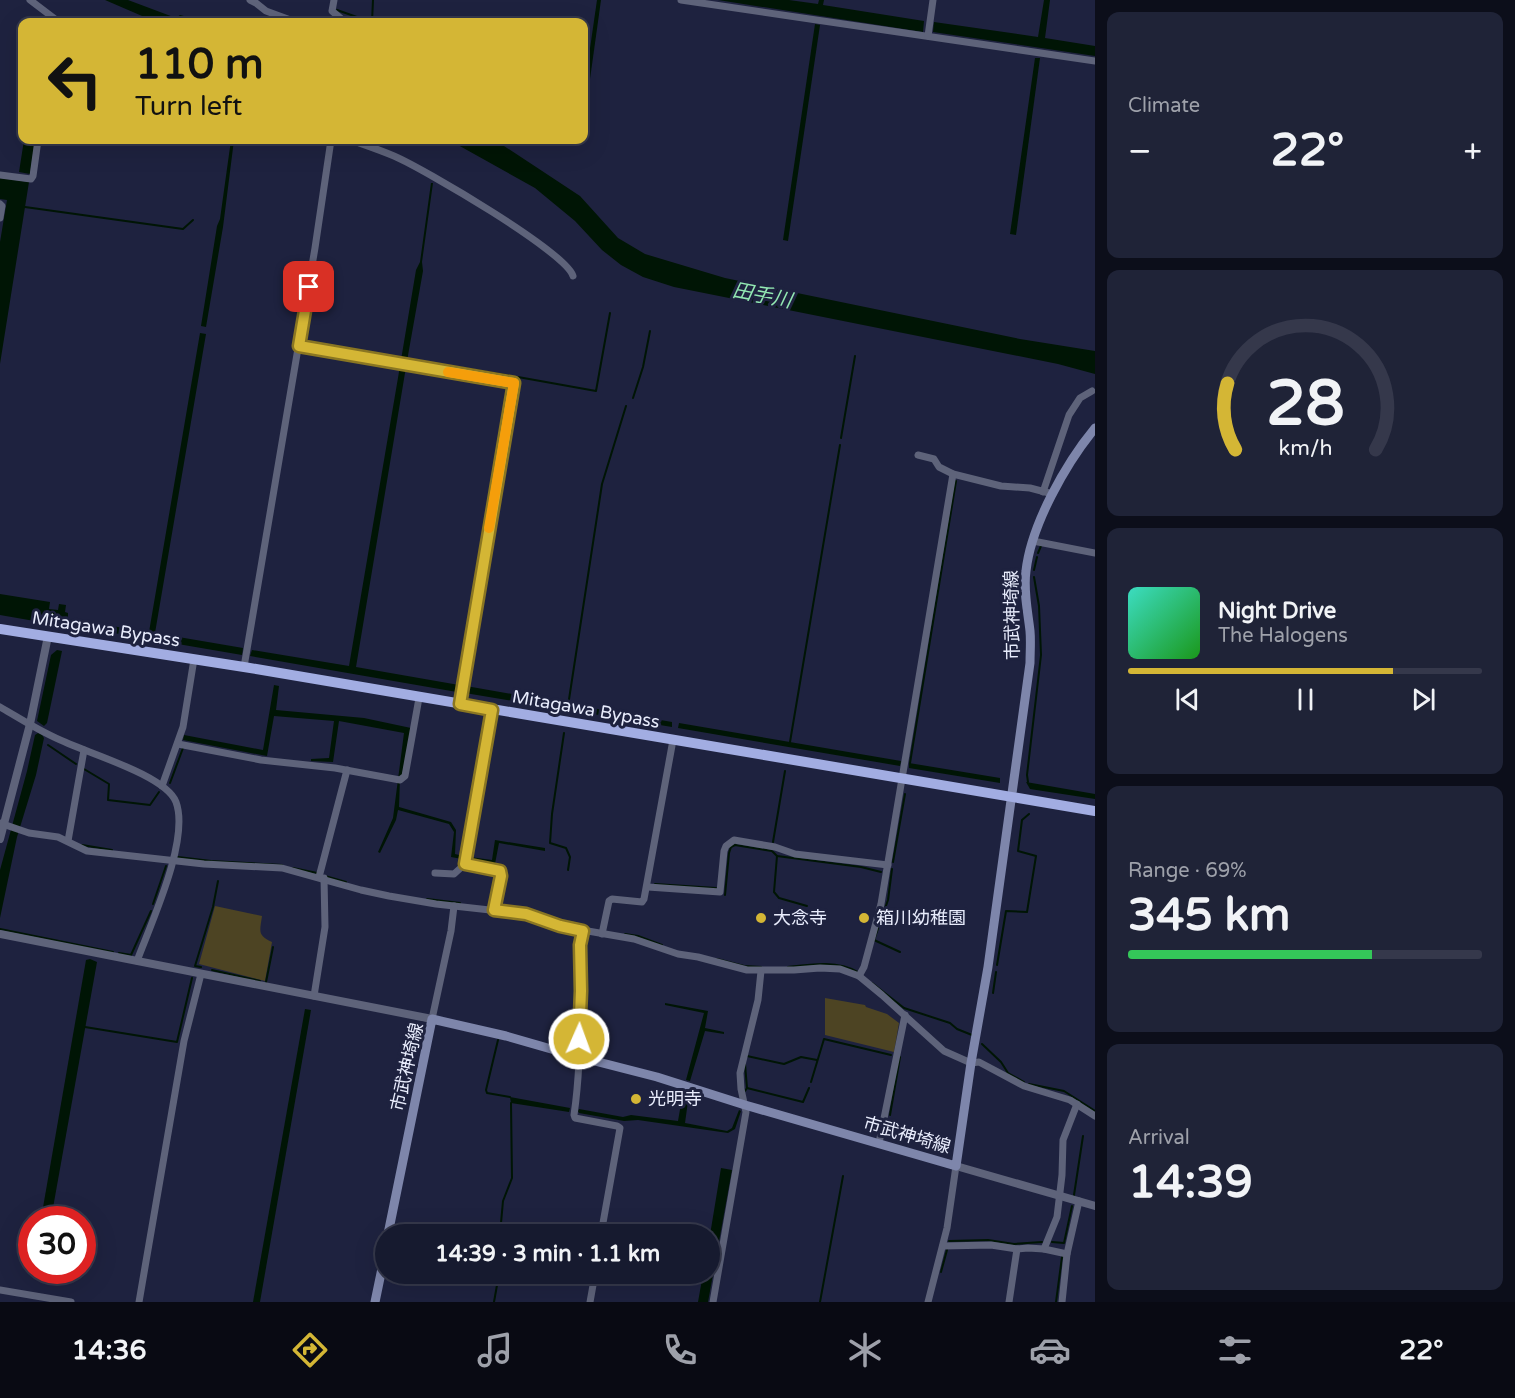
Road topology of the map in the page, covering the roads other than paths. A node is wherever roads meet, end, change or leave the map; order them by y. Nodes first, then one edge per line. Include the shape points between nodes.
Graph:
1 (30, 0) edge
2 (250, 0) edge
3 (334, 0) edge
4 (681, 0) edge
5 (933, 0) edge
6 (713, 2) edge
7 (52, 18) edge
8 (283, 18) edge
9 (341, 18) edge
10 (928, 36) junction
11 (1095, 61) edge
12 (37, 144) edge
13 (329, 144) edge
14 (362, 144) edge
15 (0, 175) edge
16 (0, 204) edge
17 (0, 218) edge
18 (573, 276) dead end
19 (299, 346) junction
20 (1092, 391) dead end
21 (1095, 428) edge
22 (918, 455) dead end
23 (953, 474) junction
24 (1048, 493) junction
25 (1033, 541) junction
26 (1095, 554) edge
27 (0, 629) edge
28 (48, 636) junction
29 (194, 659) junction
30 (244, 667) junction
31 (419, 698) junction
32 (460, 704) junction
33 (0, 707) edge
34 (492, 710) junction
35 (30, 724) junction
36 (673, 740) junction
37 (178, 744) junction
38 (84, 750) junction
39 (346, 770) junction
40 (902, 778) junction
41 (162, 786) junction
42 (1013, 797) junction
43 (1095, 811) edge
44 (4, 824) edge
45 (0, 839) edge
46 (68, 841) junction
47 (174, 860) junction
48 (465, 864) junction
49 (888, 865) junction
50 (435, 873) dead end
51 (321, 876) junction
52 (648, 888) junction
53 (454, 906) junction
54 (495, 908) junction
55 (583, 931) junction
56 (602, 932) junction
57 (0, 934) edge
58 (137, 961) junction
59 (761, 972) junction
60 (201, 974) junction
61 (860, 974) junction
62 (314, 996) junction
63 (905, 1015) junction
64 (432, 1019) junction
65 (579, 1057) junction
66 (971, 1063) junction
67 (1077, 1104) junction
68 (745, 1105) junction
69 (1095, 1116) edge
70 (879, 1143) junction
71 (956, 1166) junction
72 (1059, 1196) junction
73 (1079, 1201) junction
74 (1095, 1206) edge
75 (390, 1224) edge
76 (604, 1224) edge
77 (943, 1246) junction
78 (1017, 1249) junction
79 (1044, 1249) junction
80 (1067, 1254) junction
81 (379, 1284) edge
82 (593, 1284) edge
83 (0, 1290) edge
84 (71, 1302) edge
85 (139, 1302) edge
86 (375, 1302) edge
87 (590, 1302) edge
88 (713, 1302) edge
89 (928, 1302) edge
90 (1009, 1302) edge
91 (1062, 1302) edge

1 - 7 street
2 - 8 street
3 - 9 street via 333,11
4 - 6 street
5 - 10 street
6 - 10 street
10 - 11 street
12 - 15 street via 31,179
13 - 19 street
14 - 18 street via 396,157 531,237 572,270
16 - 17 street
19 - 30 street
19 - 32 street via 514,383
20 - 24 street via 1080,398 1069,415
21 - 24 main road, 市武神埼線
22 - 23 street via 934,459 939,467
23 - 24 street
23 - 40 street
24 - 25 main road, 市武神埼線
25 - 26 street
25 - 42 main road, 市武神埼線 via 1026,572 1030,663
27 - 28 highway, Mitagawa Bypass
28 - 29 highway, Mitagawa Bypass
28 - 35 street
29 - 30 highway, Mitagawa Bypass
29 - 37 street
30 - 31 highway, Mitagawa Bypass
31 - 32 highway, Mitagawa Bypass
31 - 39 street via 405,776 398,780
32 - 34 highway, Mitagawa Bypass
33 - 35 street
34 - 36 highway, Mitagawa Bypass
34 - 48 street
35 - 38 street
35 - 44 street
36 - 40 highway, Mitagawa Bypass
36 - 52 street
37 - 39 street via 261,760
37 - 41 street
38 - 41 street
38 - 46 street
39 - 51 street
40 - 42 highway, Mitagawa Bypass
40 - 49 street
41 - 47 street via 176,801 178,813
42 - 43 highway, Mitagawa Bypass
42 - 66 main road, 市武神埼線
44 - 45 street
44 - 46 street
46 - 47 street via 87,851
47 - 51 street via 282,868
47 - 58 street
48 - 50 street via 454,874
48 - 54 street via 500,871
49 - 52 street via 795,854 734,840 724,851 720,892
49 - 61 street via 882,904
51 - 53 street via 362,890
51 - 62 street via 325,927
52 - 56 street via 642,902 612,899
53 - 54 street
53 - 64 street
54 - 55 street
55 - 56 street
55 - 65 street
56 - 59 street
57 - 58 street
58 - 60 street
59 - 61 street via 820,968
59 - 68 street via 740,1073
60 - 62 street
60 - 85 street via 184,1041
61 - 63 street
62 - 64 street
63 - 66 street via 944,1051
63 - 70 street
64 - 65 main road, 市武神埼線
64 - 75 main road, 市武神埼線
65 - 68 main road, 市武神埼線
65 - 76 street via 575,1118 620,1128
66 - 67 street via 979,1062 1024,1086
66 - 71 main road, 市武神埼線
67 - 69 street
67 - 72 street via 1063,1140
68 - 70 main road, 市武神埼線
68 - 88 street
70 - 71 main road, 市武神埼線
71 - 72 street
71 - 77 street
72 - 73 street
72 - 79 street via 1054,1229
73 - 74 street
73 - 80 street
77 - 78 street
77 - 89 street
78 - 79 street
78 - 90 street
79 - 80 street
80 - 91 street
81 - 86 main road
82 - 87 street
83 - 84 street

